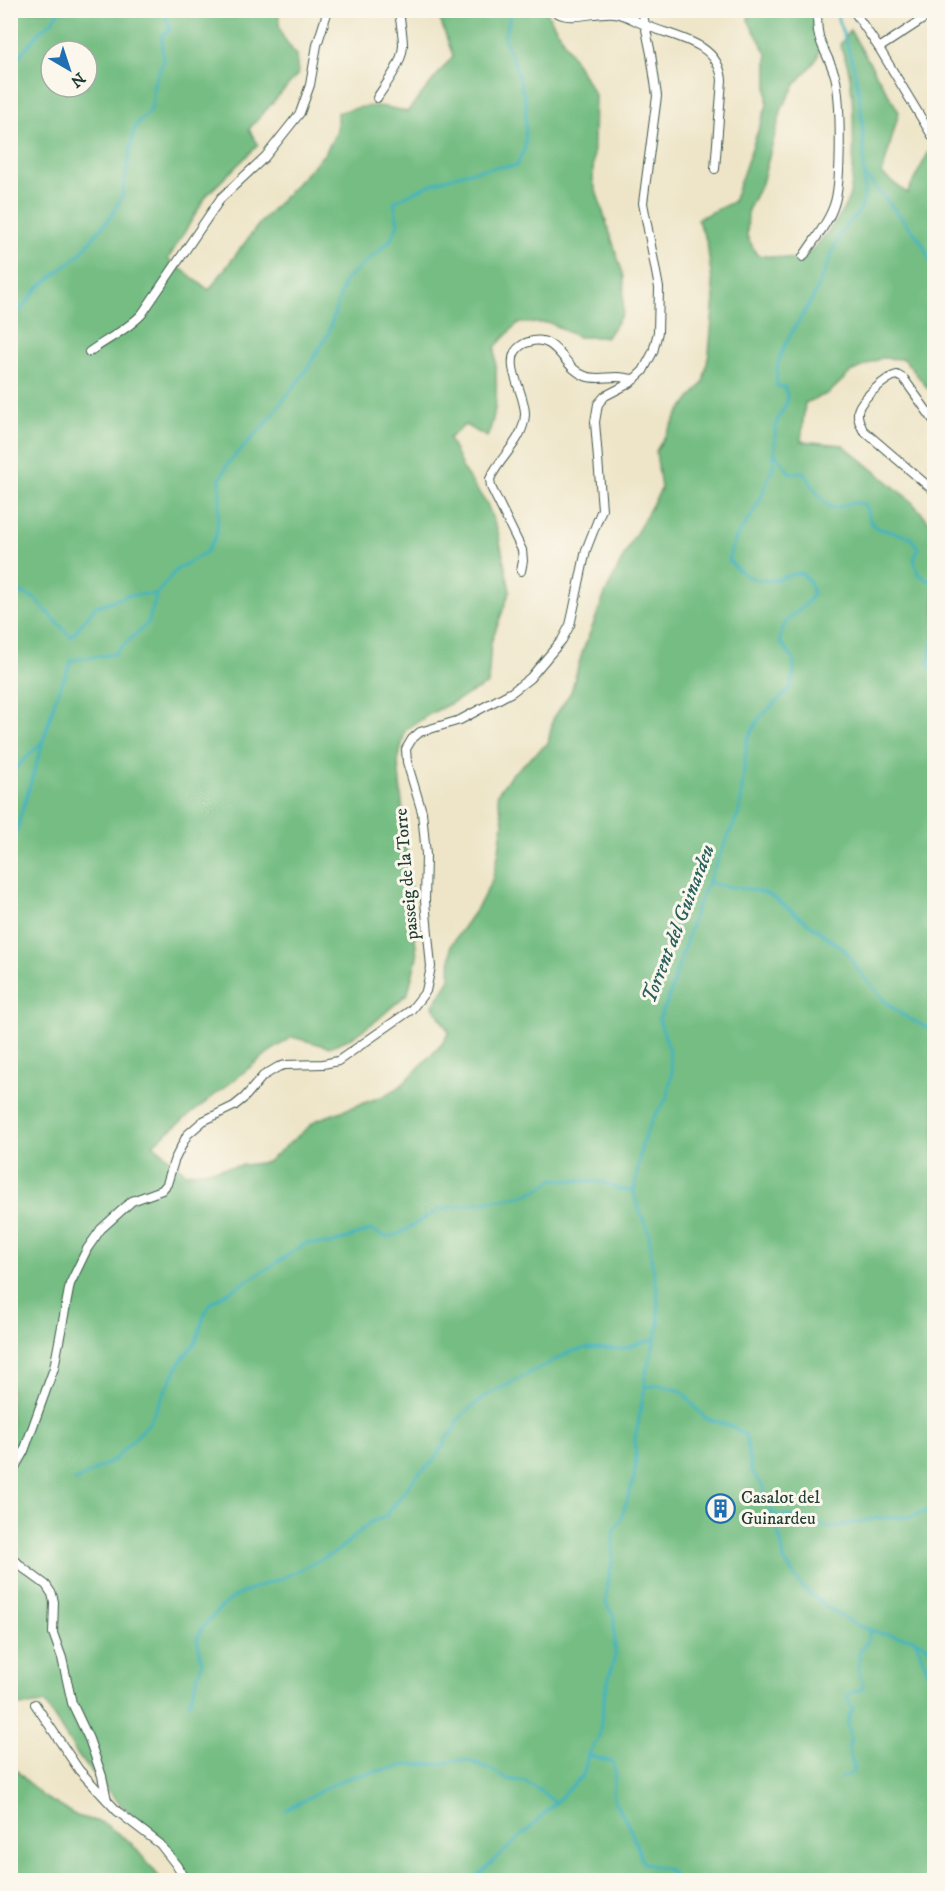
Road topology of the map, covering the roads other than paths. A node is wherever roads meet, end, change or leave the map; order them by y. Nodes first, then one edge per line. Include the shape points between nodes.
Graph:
1 (328, 10) edge
2 (399, 10) edge
3 (553, 10) edge
4 (642, 10) edge
5 (818, 10) edge
6 (853, 10) edge
7 (934, 12) edge
8 (646, 26) junction
9 (879, 48) junction
10 (377, 98) dead end
11 (934, 139) edge
12 (715, 169) dead end
13 (803, 257) dead end
14 (89, 352) dead end
15 (635, 379) junction
16 (934, 421) edge
17 (934, 491) edge
18 (521, 572) dead end
19 (10, 1476) edge
20 (10, 1555) edge
21 (35, 1704) dead end
22 (108, 1800) junction
23 (185, 1881) edge

1 - 14 street via 306,100 293,124 221,198 142,314
2 - 10 street via 401,54
3 - 8 street via 564,16 614,13
4 - 8 street, passeig de la Torre
5 - 13 street via 818,35 836,78 840,130 838,194
6 - 9 street
7 - 9 street
8 - 12 street via 700,46 717,60 722,80
8 - 15 street, passeig de la Torre via 657,96 643,202 660,302 653,352
9 - 11 street
15 - 18 street via 587,377 543,341 524,344 515,352 512,360 524,401 524,422 490,479 522,550
15 - 19 street, passeig de la Torre via 598,404 595,422 602,508 586,550 570,625 562,640 530,678 512,692 460,720 420,732 406,749 422,812 426,855 425,901 431,967 426,991 411,1010 338,1061 285,1065 263,1076 234,1106 203,1121 187,1135 162,1190 132,1201 101,1229 70,1284 54,1368 24,1451
16 - 17 street via 897,375 867,396 858,414 863,430
20 - 22 street via 52,1594 52,1633 72,1703 89,1739
21 - 22 street via 70,1758
22 - 23 street via 160,1844

